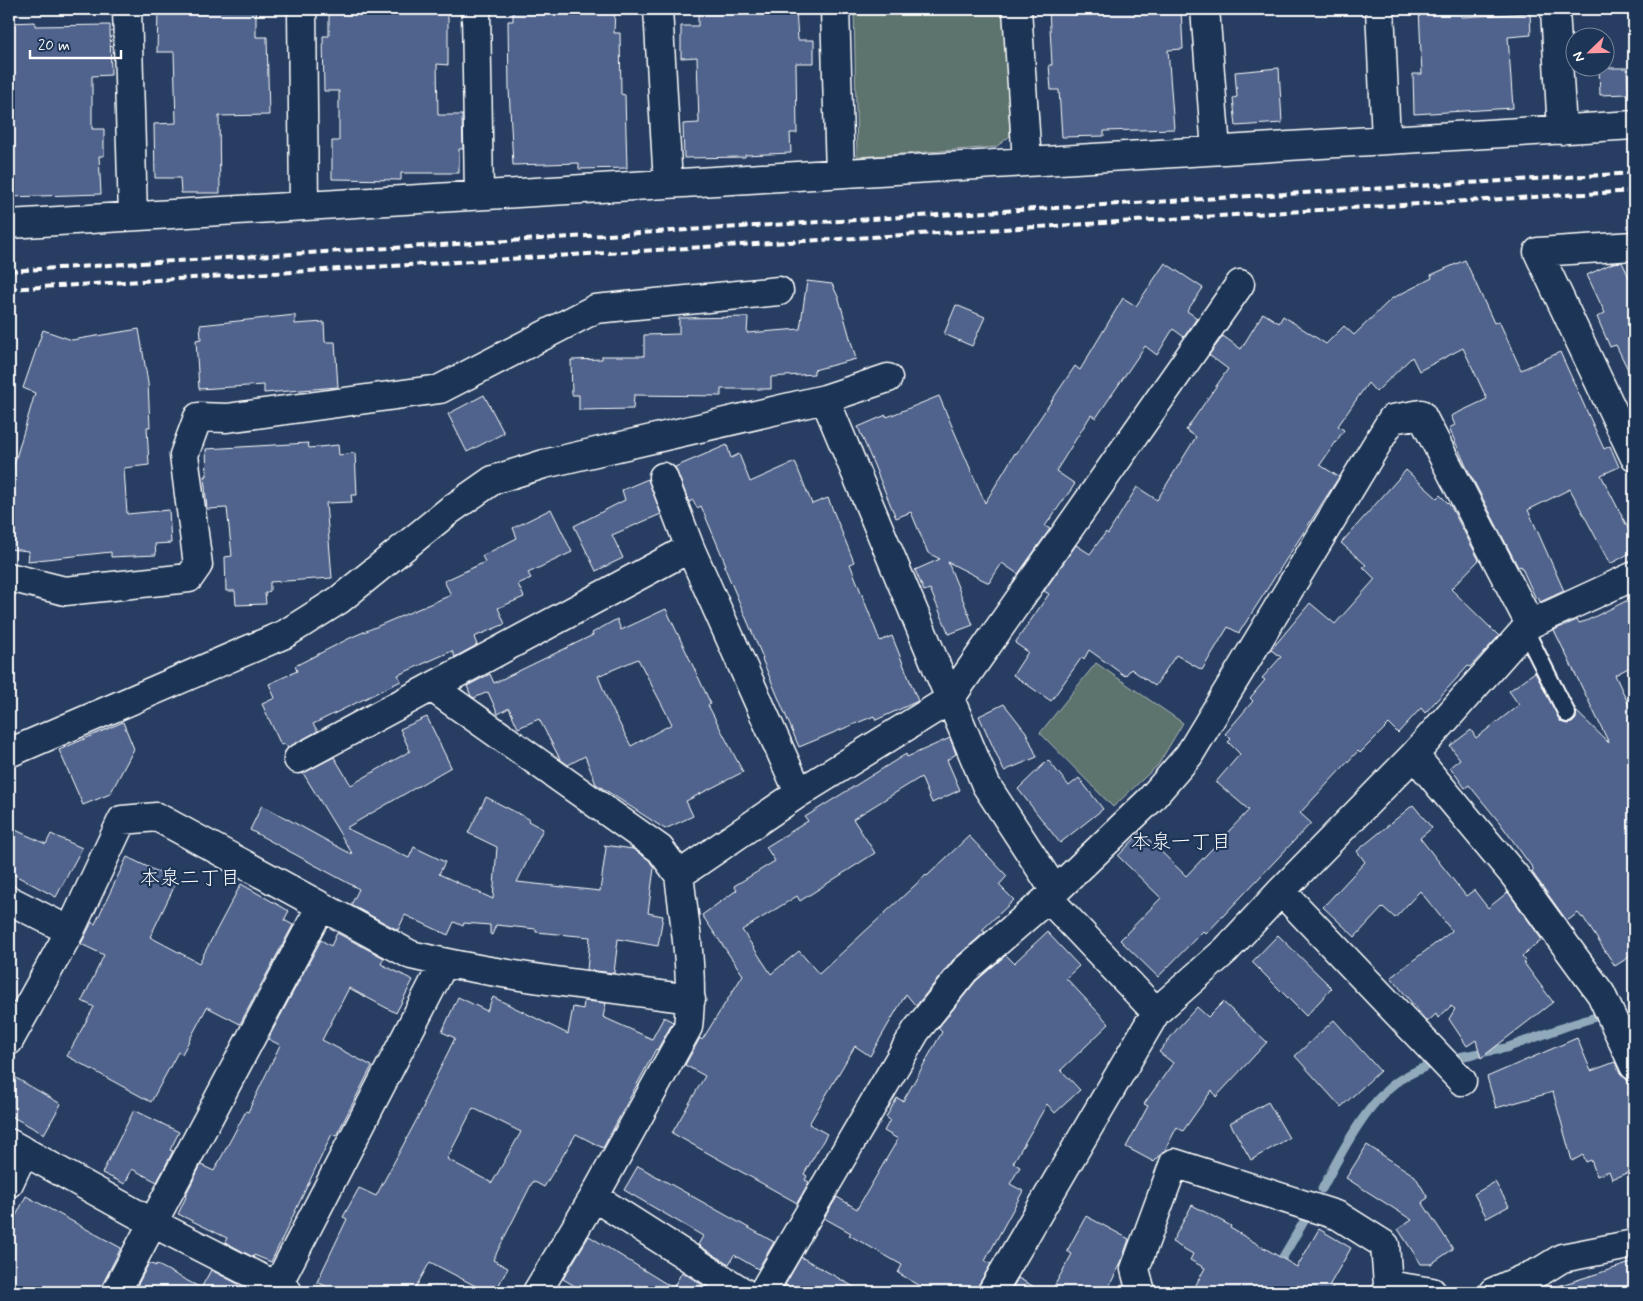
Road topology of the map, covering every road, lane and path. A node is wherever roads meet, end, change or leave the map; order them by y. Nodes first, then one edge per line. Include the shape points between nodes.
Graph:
1 (127, 9) edge
2 (302, 9) edge
3 (476, 9) edge
4 (658, 9) edge
5 (835, 9) edge
6 (1017, 9) edge
7 (1205, 9) edge
8 (1380, 9) edge
9 (1555, 9) edge
10 (1634, 125) edge
11 (1562, 130) junction
12 (1386, 140) junction
13 (1216, 150) junction
14 (1027, 162) junction
15 (840, 173) junction
16 (668, 184) junction
17 (479, 195) junction
18 (304, 206) junction
19 (133, 216) junction
20 (9, 224) edge
21 (1634, 246) edge
22 (1240, 284) dead end
23 (779, 291) dead end
24 (888, 378) dead end
25 (825, 399) junction
26 (1634, 456) edge
27 (663, 477) dead end
28 (690, 548) junction
29 (1634, 576) edge
30 (9, 577) edge
31 (1528, 627) junction
32 (433, 688) junction
33 (949, 700) junction
34 (1567, 714) dead end
35 (9, 753) edge
36 (1414, 755) junction
37 (298, 759) dead end
38 (799, 794) junction
39 (679, 875) junction
40 (1281, 892) junction
41 (1051, 895) junction
42 (9, 900) edge
43 (321, 906) junction
44 (70, 931) junction
45 (444, 963) junction
46 (691, 999) junction
47 (1156, 1012) junction
48 (9, 1041) edge
49 (1634, 1066) edge
50 (1462, 1080) dead end
51 (17, 1147) edge
52 (9, 1183) edge
53 (594, 1196) junction
54 (153, 1223) junction
55 (1634, 1244) edge
56 (1386, 1289) edge
57 (279, 1290) edge
58 (116, 1292) edge
59 (537, 1292) edge
60 (743, 1292) edge
61 (762, 1292) edge
62 (992, 1292) edge
63 (1142, 1292) edge
64 (1432, 1292) edge
65 (1493, 1292) edge

1 - 19 street
2 - 18 street
3 - 17 street
4 - 16 street
5 - 15 street
6 - 14 street
7 - 13 street
8 - 12 street
9 - 11 street
10 - 11 street
11 - 12 street
12 - 13 street
13 - 14 street
14 - 15 street
15 - 16 street
16 - 17 street
17 - 18 street
18 - 19 street
19 - 20 street
21 - 26 street via 1538,252
22 - 33 street
23 - 30 street via 594,309 440,389 226,418 198,417 184,455 198,565 189,578 65,591
24 - 25 street
25 - 33 street
25 - 35 street via 544,464 493,480 450,510 339,600 285,634
27 - 28 street
28 - 32 street
28 - 38 street
29 - 31 street
31 - 34 lane
31 - 36 street
31 - 41 street via 1422,414 1392,419 1189,755 1150,800
32 - 37 street
32 - 39 street via 660,849
33 - 38 street
33 - 41 street via 986,784
36 - 40 street
36 - 49 street via 1515,876 1601,994
38 - 39 street
39 - 46 street
40 - 47 street via 1226,950
40 - 50 street
41 - 47 street
41 - 61 street via 965,970 916,1031
42 - 44 street
43 - 44 street via 157,817 131,819 122,820
43 - 45 street via 411,955
43 - 54 street
44 - 48 street
45 - 46 street
45 - 57 street
46 - 53 street via 688,1026
47 - 62 street
51 - 52 street
51 - 54 street
53 - 59 street
53 - 60 street
54 - 57 street
54 - 58 street
55 - 65 street via 1562,1258
56 - 63 street via 1384,1245 1338,1216 1174,1163 1135,1269
56 - 64 street

